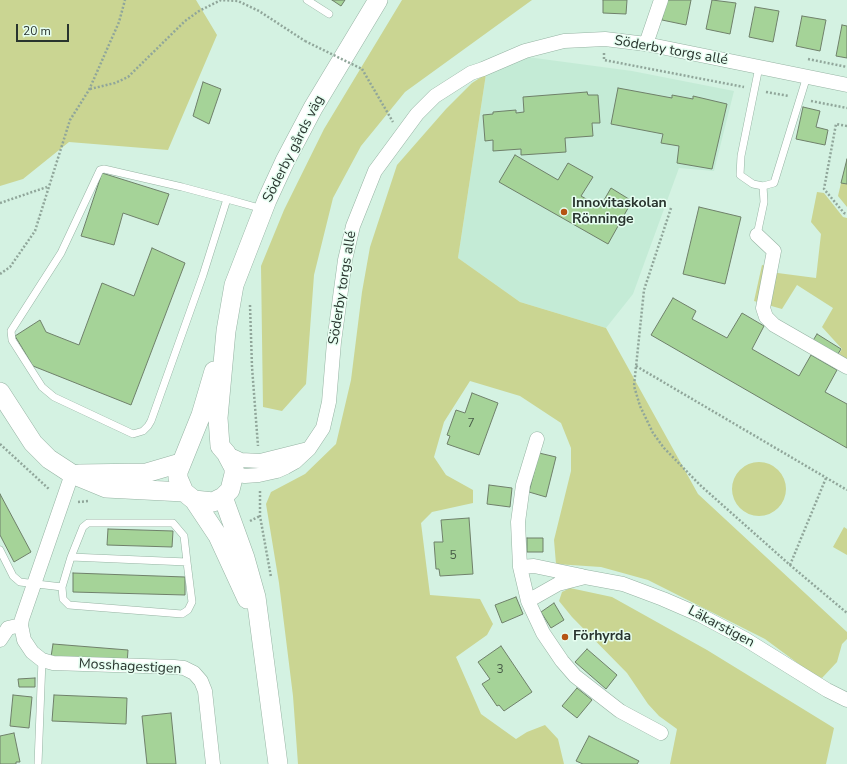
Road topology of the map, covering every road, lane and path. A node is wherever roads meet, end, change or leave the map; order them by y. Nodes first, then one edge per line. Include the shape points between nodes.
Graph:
1 (125, 0) edge
2 (307, 0) edge
3 (378, 0) edge
4 (661, 0) edge
5 (329, 14) dead end
6 (605, 39) junction
7 (646, 44) junction
8 (356, 60) dead end
9 (353, 66) dead end
10 (759, 67) junction
11 (807, 76) junction
12 (847, 85) edge
13 (754, 89) junction
14 (89, 90) junction
15 (801, 99) junction
16 (847, 108) edge
17 (847, 126) edge
18 (400, 134) junction
19 (763, 186) junction
20 (48, 187) junction
21 (227, 198) junction
22 (0, 203) edge
23 (671, 208) dead end
24 (264, 209) junction
25 (847, 214) edge
26 (757, 235) joint
27 (0, 274) edge
28 (250, 299) dead end
29 (226, 331) junction
30 (636, 366) junction
31 (847, 367) edge
32 (0, 392) edge
33 (537, 439) dead end
34 (0, 444) edge
35 (3, 448) dead end
36 (223, 449) junction
37 (182, 459) junction
38 (259, 468) junction
39 (72, 474) junction
40 (234, 474) junction
41 (826, 478) junction
42 (847, 490) edge
43 (189, 496) junction
44 (224, 497) junction
45 (260, 516) dead end
46 (0, 550) edge
47 (71, 557) junction
48 (188, 562) junction
49 (790, 565) junction
50 (520, 567) junction
51 (585, 577) junction
52 (34, 585) junction
53 (62, 587) junction
54 (528, 602) junction
55 (847, 613) edge
56 (21, 625) junction
57 (261, 629) junction
58 (0, 640) edge
59 (42, 660) junction
60 (847, 700) edge
61 (660, 733) dead end
62 (38, 764) edge
63 (213, 764) edge
64 (278, 764) edge

1 - 14 path via 119,22
2 - 5 lane
3 - 24 main road, Söderby gårds väg via 285,161
4 - 7 street
6 - 7 street, Söderby torgs allé
6 - 13 path via 604,60
6 - 18 street, Söderby torgs allé via 564,41 525,51 471,73 435,96
7 - 10 street, Söderby torgs allé
8 - 9 path
10 - 11 street, Söderby torgs allé
10 - 13 lane
11 - 12 street, Söderby torgs allé
11 - 15 lane
13 - 15 path
13 - 19 lane via 741,156 740,175 751,184
14 - 18 path, bridge via 128,77 185,21 199,11 221,0 238,1 259,11 305,41 362,69
14 - 20 path via 70,120
15 - 16 path
15 - 19 lane via 774,183
17 - 25 path via 836,124 824,189 844,214
18 - 38 street, Söderby torgs allé via 375,171 353,226 342,283 329,402 322,428 309,449 294,462 277,471
19 - 26 lane via 764,202
20 - 22 path
20 - 27 path via 35,231 10,267
21 - 21 lane via 104,169 97,173 61,253 11,331 12,340 42,387 54,397 133,434 143,431 148,426 203,274
21 - 24 lane
23 - 30 path via 644,290
24 - 29 main road, Söderby gårds väg via 234,285
26 - 31 street via 774,250 763,308 766,317 774,325
28 - 38 path
29 - 36 main road, Söderby gårds väg via 218,418
29 - 37 main road, Söderby gårds väg via 201,415
30 - 41 path
30 - 49 path via 636,397 653,433 664,448 700,485
32 - 39 main road via 33,443 49,459
33 - 50 street via 523,485 519,515
34 - 35 path
36 - 37 main road via 195,447
36 - 38 street, Söderby torgs allé
36 - 40 main road
37 - 39 main road via 146,473
37 - 43 main road via 178,478
38 - 40 street, Söderby torgs allé via 245,476
38 - 45 path
39 - 43 main road via 106,488
39 - 52 street
40 - 44 main road via 230,490
41 - 42 path
41 - 49 path
43 - 44 main road via 213,502
43 - 57 main road via 218,536
44 - 57 main road via 256,597
46 - 52 lane via 13,576 20,582
47 - 48 lane
47 - 48 lane via 83,526 93,521 172,523 184,536
47 - 53 lane
48 - 53 lane via 192,602 188,610 182,614 69,605 63,598
49 - 55 path
50 - 51 street, Läkarstigen via 534,566
50 - 54 street
51 - 54 street, Läkarstigen via 558,584
51 - 60 street, Läkarstigen via 623,584 700,615 746,639
52 - 53 lane
52 - 56 street
54 - 61 street via 543,633 575,676 620,711
56 - 58 street via 8,628
56 - 59 street via 24,640 32,652
57 - 64 main road
59 - 62 lane
59 - 63 street, Mosshagestigen via 53,663 174,667 194,673 205,691

